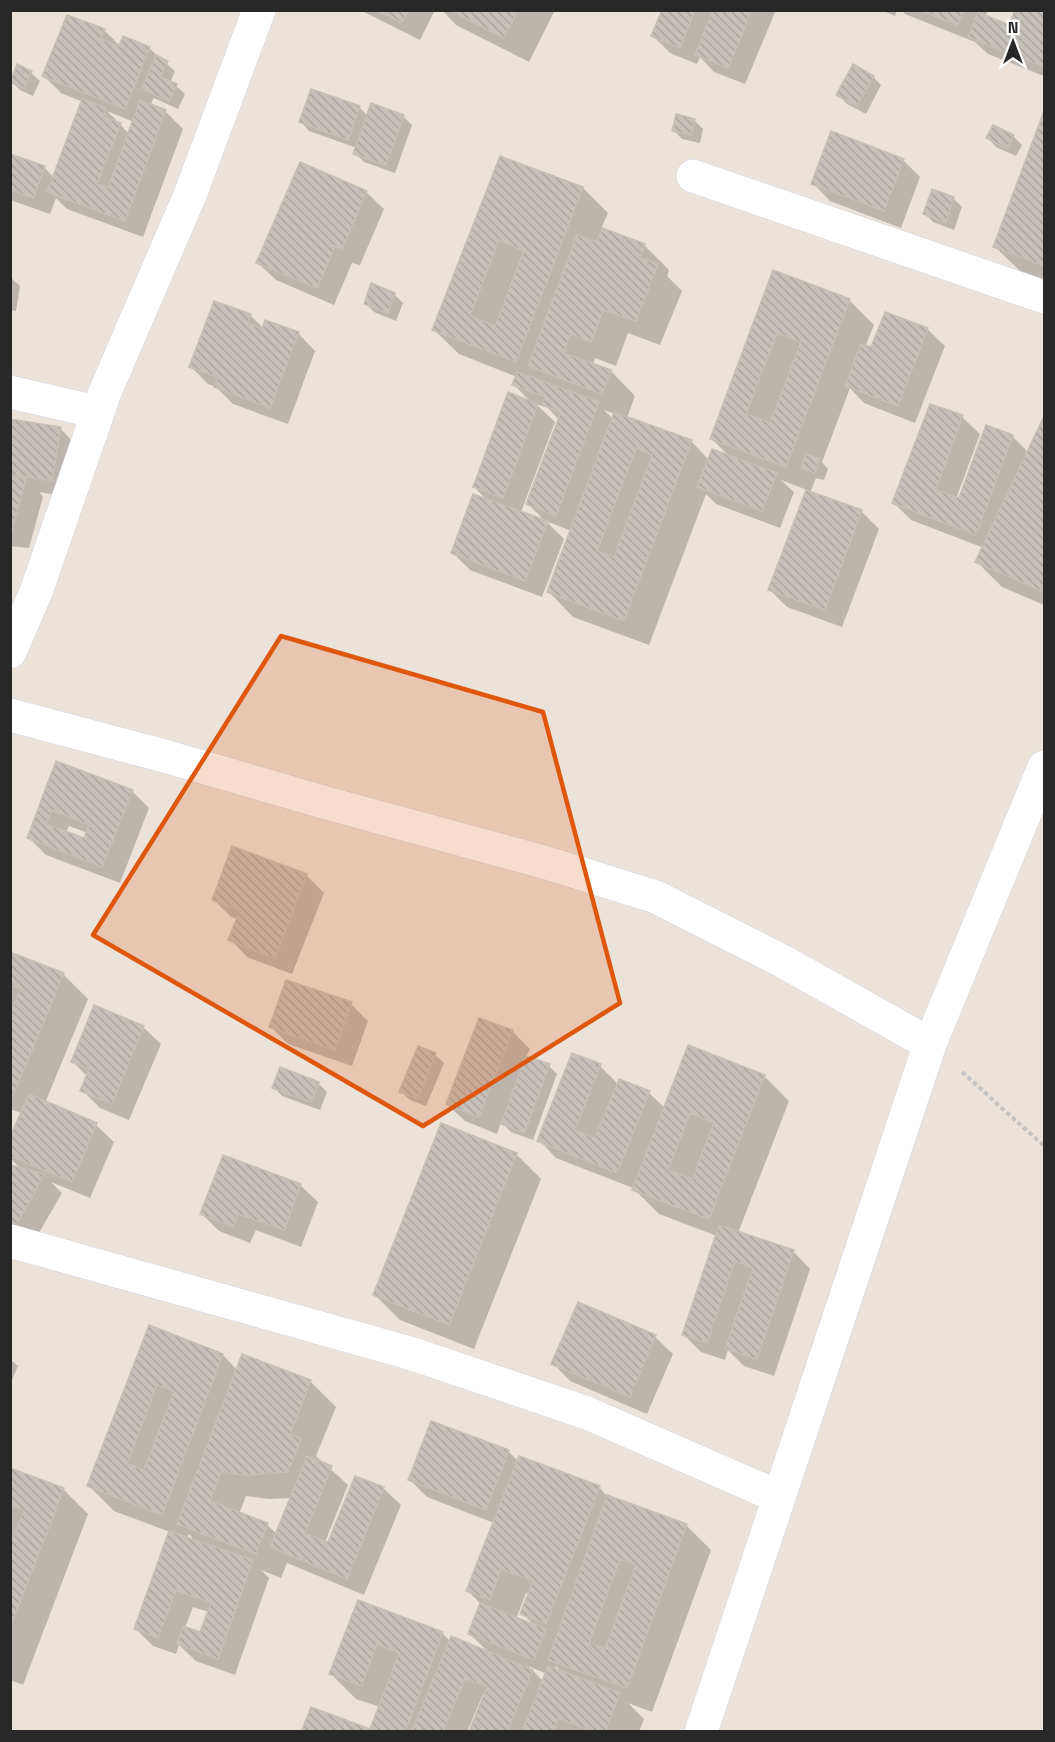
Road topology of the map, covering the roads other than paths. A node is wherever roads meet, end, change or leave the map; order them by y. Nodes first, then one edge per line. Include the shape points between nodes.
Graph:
1 (259, 10) edge
2 (693, 176) dead end
3 (1044, 297) edge
4 (10, 393) edge
5 (97, 412) junction
6 (10, 652) edge
7 (10, 715) edge
8 (1044, 767) edge
9 (930, 1044) junction
10 (10, 1241) edge
11 (778, 1497) junction
12 (701, 1731) edge

1 - 5 street via 190,195
2 - 3 street
4 - 5 street
5 - 6 street via 36,591
7 - 9 street via 547,862 656,897 784,962
8 - 9 street
9 - 11 street
10 - 11 street via 413,1354 587,1413
11 - 12 street

